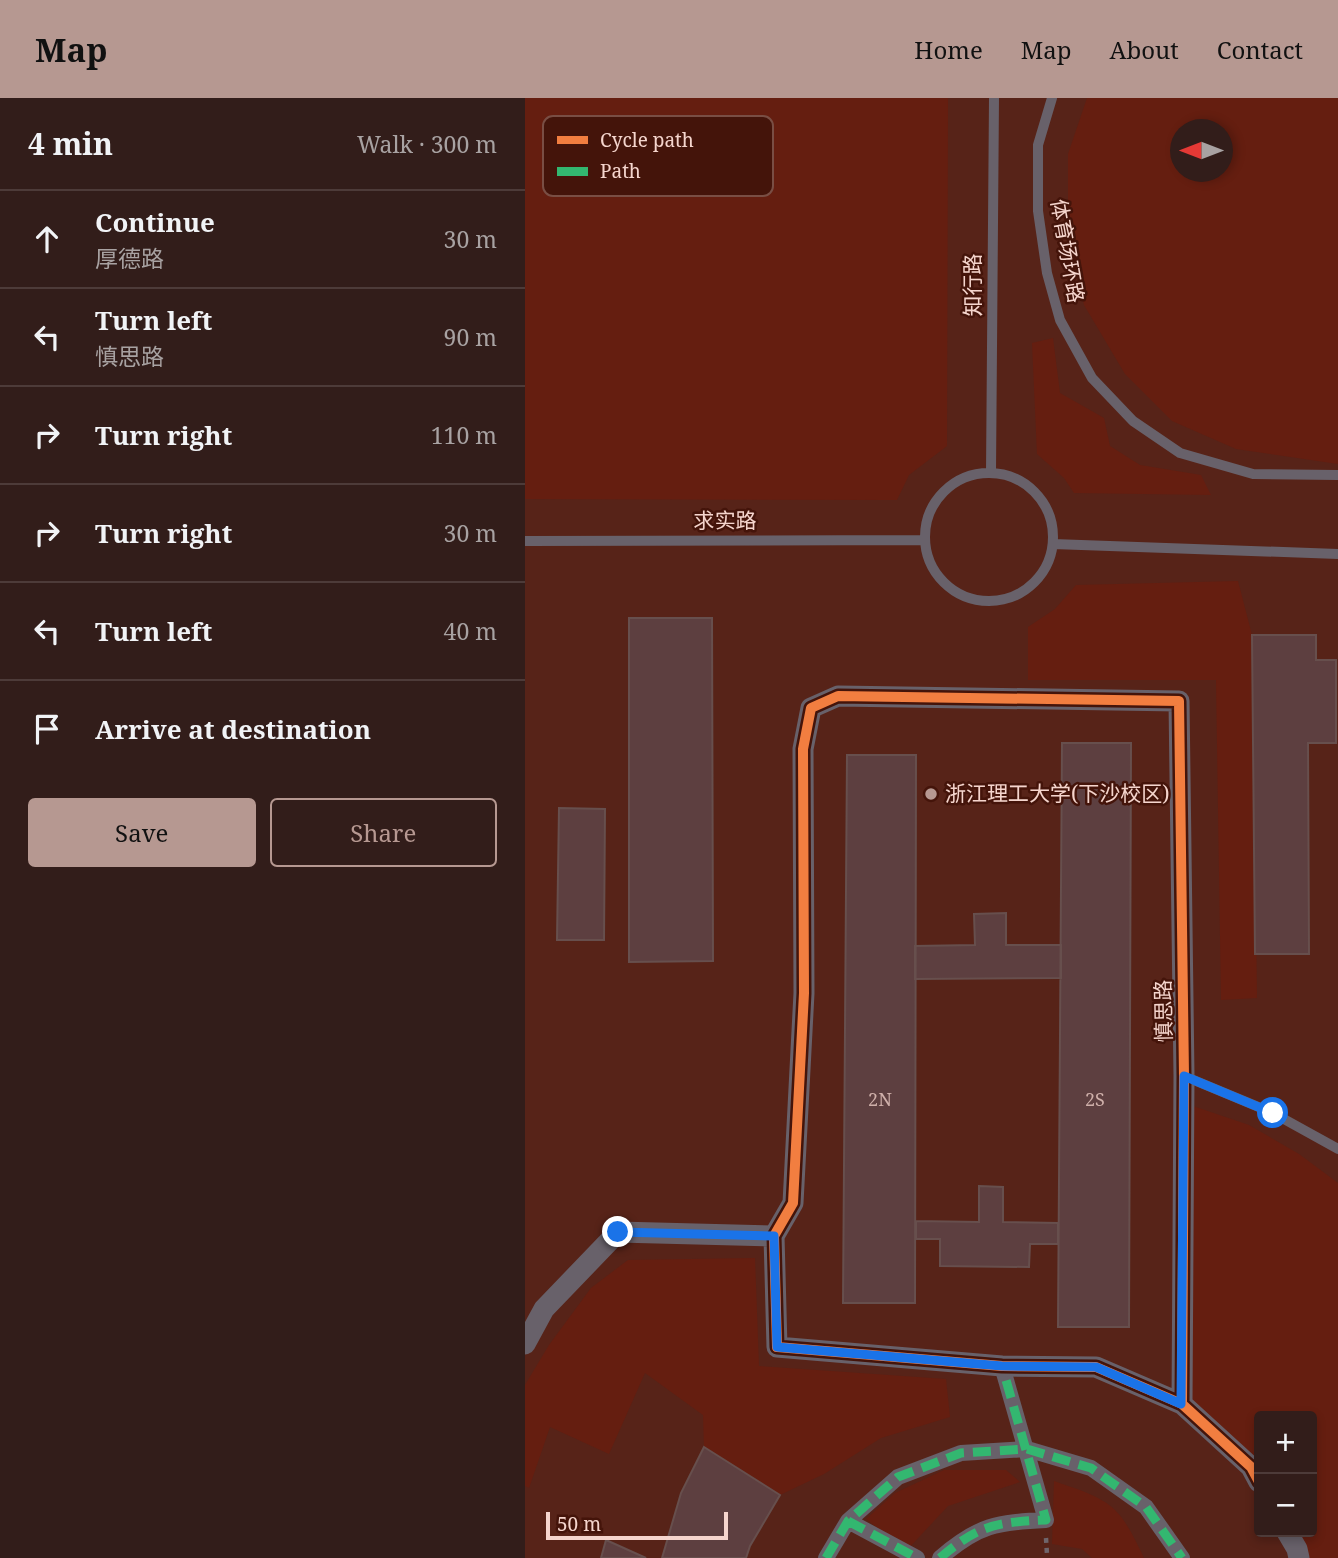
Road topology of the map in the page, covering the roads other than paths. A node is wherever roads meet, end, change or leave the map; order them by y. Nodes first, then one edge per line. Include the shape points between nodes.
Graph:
1 (994, 98) edge
2 (1052, 98) edge
3 (991, 472) junction
4 (1338, 475) edge
5 (925, 540) junction
6 (525, 541) edge
7 (1053, 544) junction
8 (1338, 554) edge
9 (1184, 1076) junction
10 (1338, 1149) edge
11 (774, 1236) junction
12 (525, 1344) edge
13 (1002, 1366) junction
14 (1181, 1404) junction
15 (1027, 1450) junction
16 (1255, 1474) edge
17 (848, 1521) junction
18 (1290, 1537) edge
19 (826, 1558) edge
20 (917, 1558) edge
21 (940, 1558) edge
22 (1182, 1558) edge
23 (1299, 1558) edge

1 - 3 lane, 知行路
2 - 4 lane, 体育场环路 via 1038,145 1039,223 1060,320 1092,378 1133,421 1180,453 1253,474
3 - 5 lane via 951,484 936,499 927,519
3 - 7 lane via 1012,476 1031,487 1045,503
5 - 6 lane, 求实路
5 - 7 lane via 929,561 940,579 957,593 998,601 1035,583
7 - 8 lane
9 - 10 lane via 1273,1113
9 - 11 street, 慎思路 via 1179,701 838,696 811,708 803,749 804,993 793,1203
9 - 14 street, 慎思路
11 - 12 street via 618,1232 544,1309
11 - 13 street via 777,1347
13 - 14 street via 1096,1367
13 - 15 street
14 - 16 street
15 - 17 street via 961,1453 898,1477
15 - 21 street via 1046,1520 1003,1522 964,1538
15 - 22 street via 1091,1468 1146,1507
17 - 19 street
17 - 20 street
18 - 23 street

